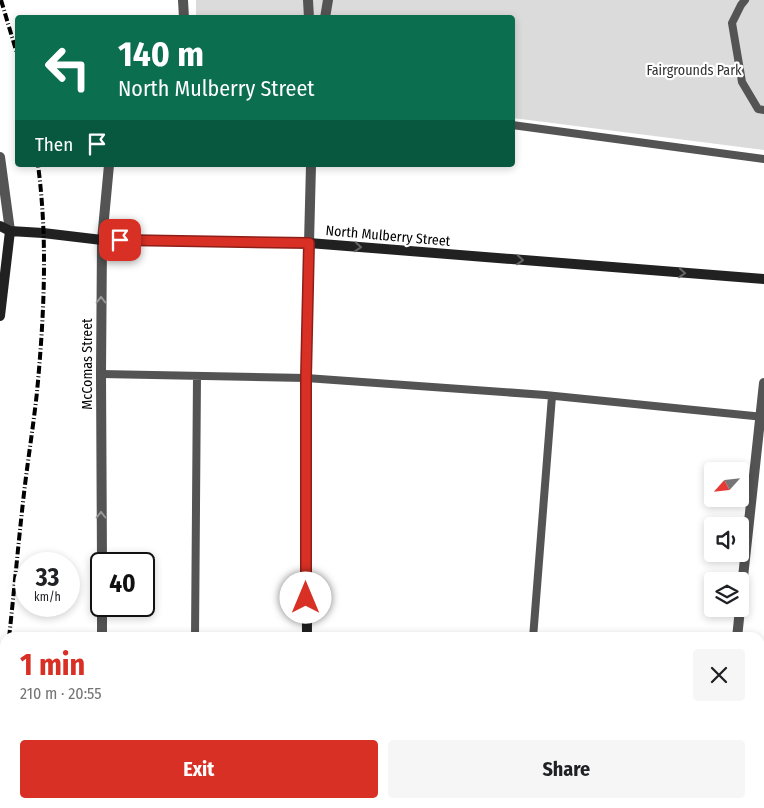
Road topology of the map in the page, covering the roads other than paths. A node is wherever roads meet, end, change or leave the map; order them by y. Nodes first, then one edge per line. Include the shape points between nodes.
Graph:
1 (183, 0) edge
2 (308, 0) edge
3 (328, 0) edge
4 (745, 0) edge
5 (184, 15) edge
6 (308, 15) edge
7 (326, 15) edge
8 (764, 110) edge
9 (515, 125) edge
10 (0, 157) edge
11 (764, 159) edge
12 (109, 167) edge
13 (311, 167) edge
14 (0, 226) edge
15 (10, 231) junction
16 (102, 240) junction
17 (309, 243) junction
18 (764, 279) edge
19 (0, 316) edge
20 (101, 374) junction
21 (196, 376) junction
22 (306, 378) junction
23 (764, 383) edge
24 (552, 396) junction
25 (762, 417) edge
26 (102, 552) edge
27 (744, 572) edge
28 (102, 617) edge
29 (739, 617) edge
30 (102, 632) edge
31 (195, 632) edge
32 (307, 632) edge
33 (533, 632) edge
34 (737, 632) edge

1 - 5 street
2 - 6 street
3 - 7 street
4 - 8 lane via 732,23 742,82 758,109
9 - 11 lane
10 - 15 street
12 - 16 street, McComas Street
13 - 17 street
14 - 15 street
15 - 16 street, North Mulberry Street
15 - 19 street
16 - 17 street, North Mulberry Street
20 -> 16 street, McComas Street
17 -> 18 street, North Mulberry Street
17 - 22 street
20 - 21 lane
26 -> 20 street, McComas Street
21 - 22 lane
21 - 31 lane
22 - 24 lane
22 - 32 street
23 - 25 street
24 - 25 lane
24 - 33 lane
25 - 27 street
28 - 30 street
29 - 34 street

